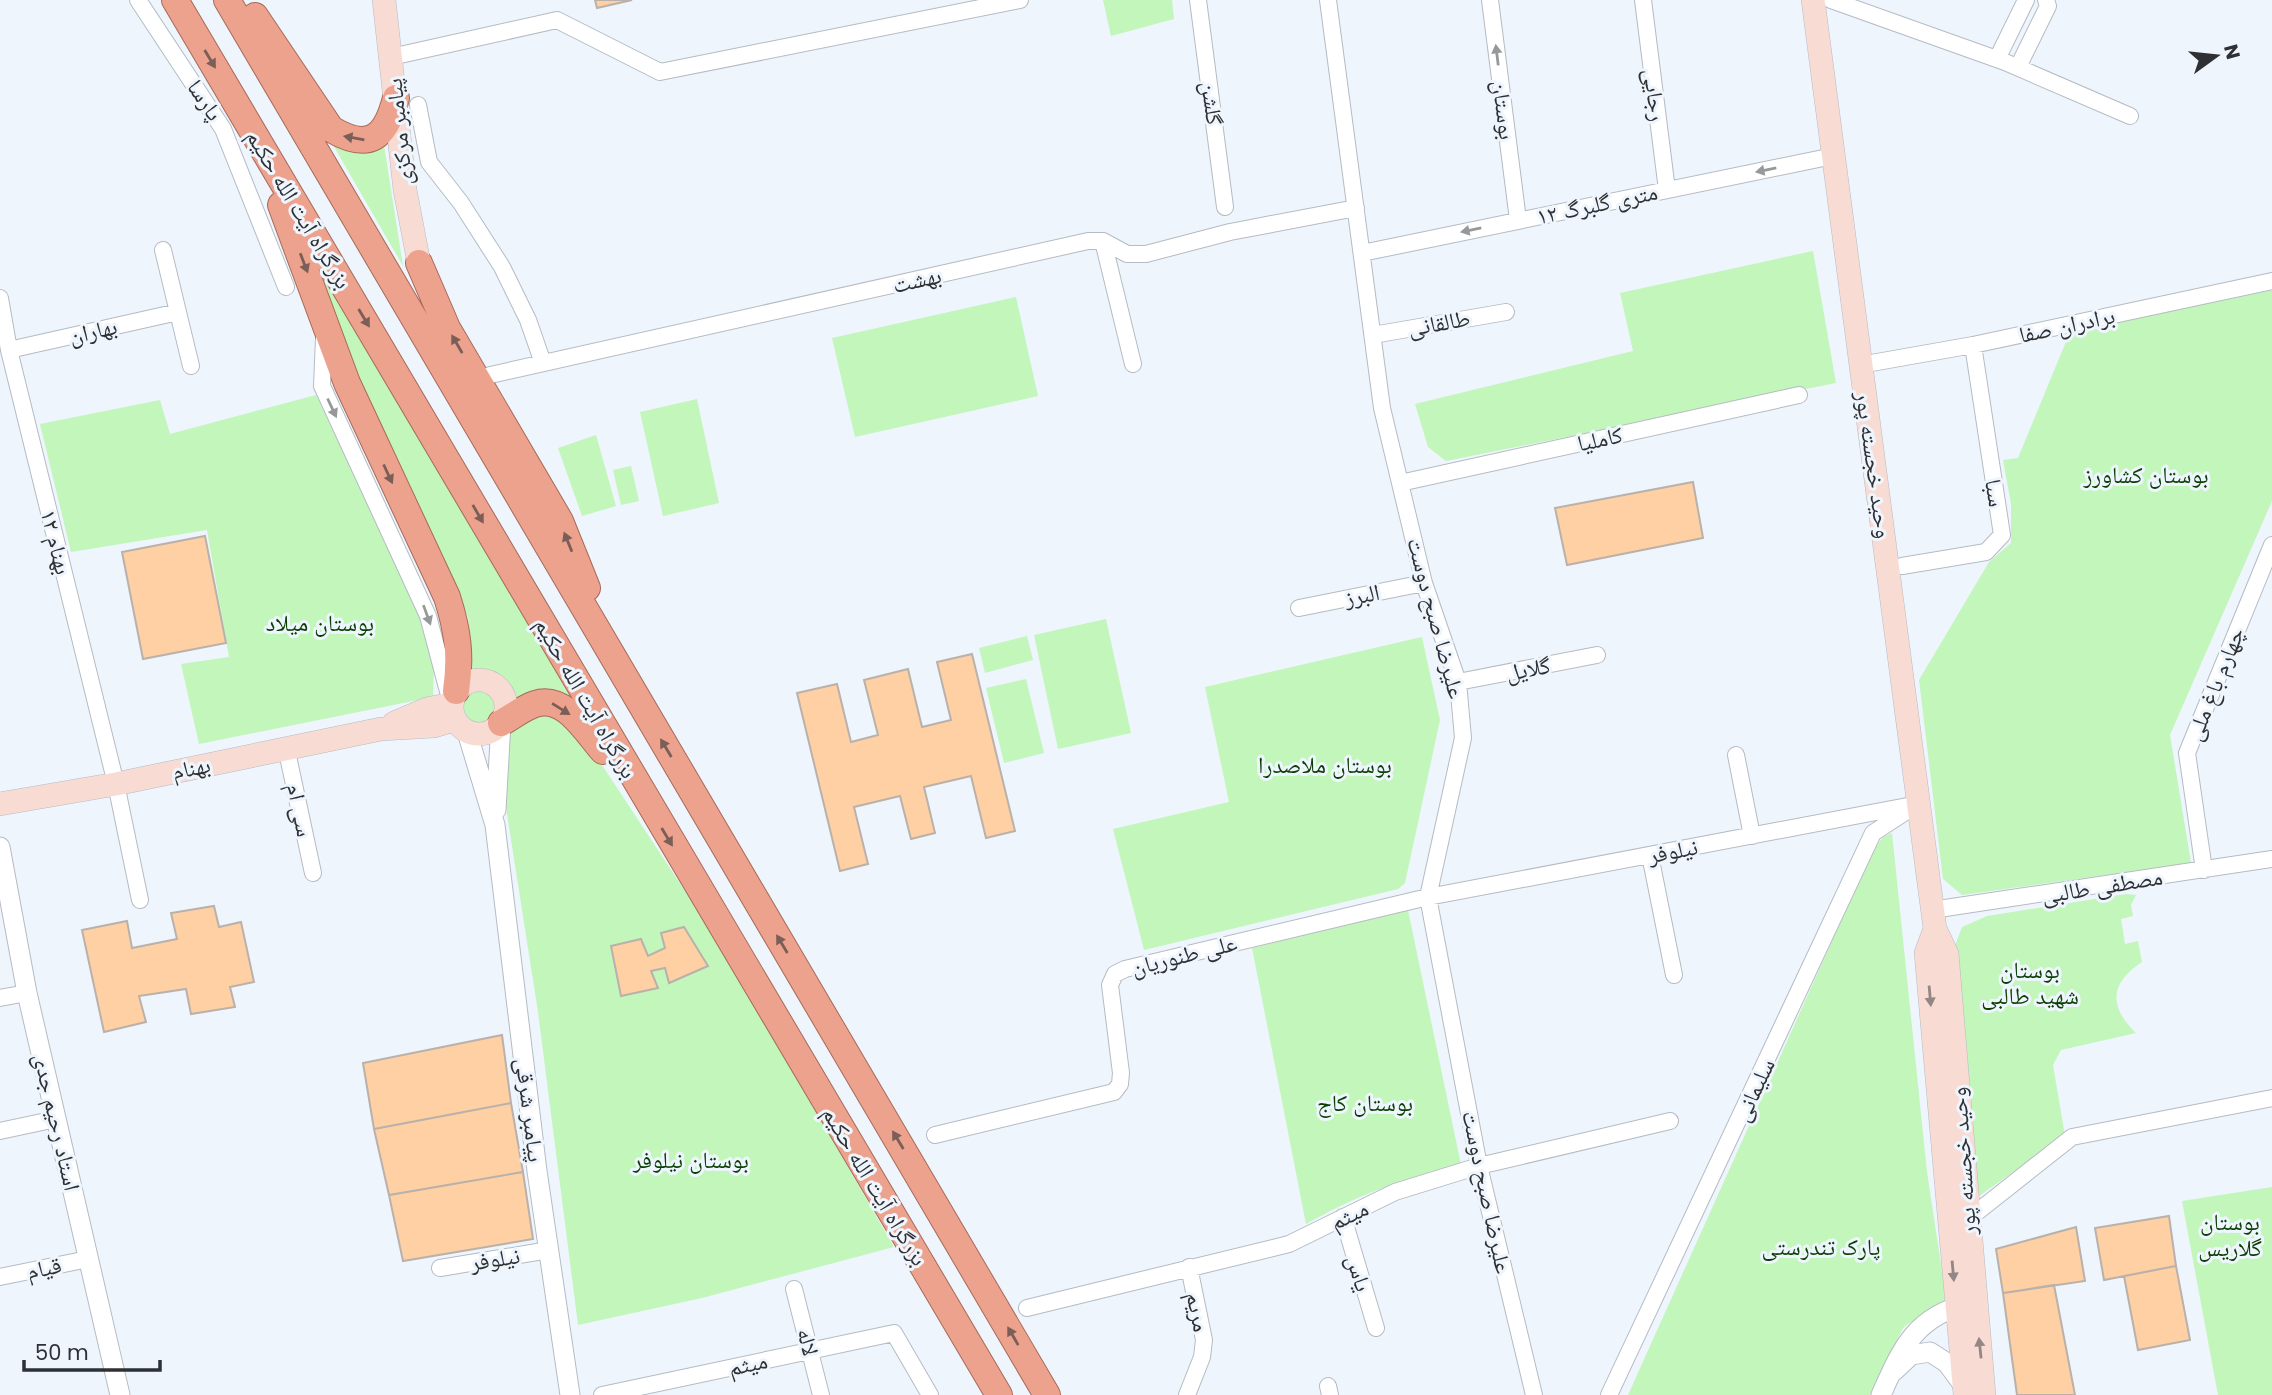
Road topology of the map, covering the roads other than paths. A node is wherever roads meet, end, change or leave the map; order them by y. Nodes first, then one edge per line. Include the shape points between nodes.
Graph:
1 (138, 0) edge
2 (175, 0) edge
3 (227, 0) edge
4 (235, 0) edge
5 (384, 0) edge
6 (1020, 0) edge
7 (1198, 0) edge
8 (1328, 0) edge
9 (1490, 0) edge
10 (1643, 0) edge
11 (1812, 0) edge
12 (1831, 0) edge
13 (2026, 0) edge
14 (2046, 0) edge
15 (391, 57) junction
16 (1997, 59) junction
17 (2018, 68) junction
18 (407, 102) junction
19 (2130, 116) dead end
20 (253, 131) junction
21 (1833, 156) junction
22 (1667, 190) junction
23 (1225, 206) dead end
24 (1356, 208) junction
25 (1518, 220) junction
26 (1103, 241) junction
27 (163, 250) dead end
28 (1362, 253) junction
29 (419, 263) joint
30 (2272, 281) edge
31 (286, 287) dead end
32 (0, 298) edge
33 (178, 312) junction
34 (1506, 312) dead end
35 (1373, 335) junction
36 (1973, 345) junction
37 (9, 350) junction
38 (543, 363) junction
39 (1133, 364) dead end
40 (1860, 365) junction
41 (191, 366) dead end
42 (477, 379) junction
43 (1799, 396) dead end
44 (1400, 484) junction
45 (2272, 545) edge
46 (1902, 566) dead end
47 (1424, 583) junction
48 (1299, 608) dead end
49 (1597, 655) dead end
50 (622, 674) junction
51 (1458, 682) junction
52 (457, 712) junction
53 (501, 723) junction
54 (286, 747) junction
55 (1736, 755) dead end
56 (116, 784) junction
57 (645, 800) junction
58 (0, 804) edge
59 (1918, 804) junction
60 (495, 825) junction
61 (1752, 836) junction
62 (0, 847) edge
63 (1650, 855) junction
64 (2272, 859) edge
65 (2203, 870) junction
66 (313, 873) dead end
67 (1428, 897) junction
68 (140, 900) dead end
69 (1933, 920) junction
70 (1674, 975) dead end
71 (27, 993) junction
72 (0, 998) edge
73 (2272, 1098) edge
74 (56, 1119) junction
75 (1670, 1121) dead end
76 (0, 1130) edge
77 (935, 1135) dead end
78 (1479, 1166) junction
79 (1343, 1217) junction
80 (1967, 1220) junction
81 (549, 1250) junction
82 (88, 1259) junction
83 (440, 1268) dead end
84 (1189, 1268) junction
85 (0, 1277) edge
86 (794, 1289) dead end
87 (1966, 1304) junction
88 (1027, 1308) dead end
89 (1376, 1328) dead end
90 (810, 1351) junction
91 (1884, 1386) edge
92 (1971, 1392) edge
93 (120, 1395) edge
94 (570, 1395) edge
95 (602, 1395) edge
96 (821, 1395) edge
97 (930, 1395) edge
98 (999, 1395) edge
99 (1047, 1395) edge
100 (1187, 1395) edge
101 (1534, 1395) edge
102 (1609, 1395) edge

1 - 31 street, پارسا via 223,128
2 -> 20 highway, بزرگراه آیت الله حکیم
3 - 50 highway, بزرگراه آیت الله حکیم
18 -> 4 highway via 373,138 360,141 331,129 255,16
5 - 15 main road, پیامبر مرکزی
6 - 15 street via 660,72 557,20
7 - 23 street, گلشن
8 - 24 street, علیرضا صبح دوست
25 -> 9 street, بوستان
10 - 22 street, رجایی
11 - 21 main road, وحید خجسته پور
12 - 16 street
13 - 16 street
14 - 17 street via 2048,6
15 - 18 main road, پیامبر مرکزی
16 - 17 street
17 - 19 street
18 - 29 main road, پیامبر مرکزی via 405,190
18 - 38 street via 429,162 502,267
20 -> 52 highway via 347,383 447,597 460,653
20 -> 57 highway, بزرگراه آیت الله حکیم
21 -> 22 street, ۱۲ متری گلبرگ
21 - 40 main road, وحید خجسته پور
22 - 25 street, ۱۲ متری گلبرگ
24 - 26 street, بهشت via 1230,232 1146,254 1127,254
24 - 28 street, علیرضا صبح دوست
25 -> 28 street, ۱۲ متری گلبرگ
26 - 38 street, بهشت
26 - 39 street
27 - 33 street
28 - 35 street, علیرضا صبح دوست
42 -> 29 highway via 447,328
30 - 36 street, برادران صفا
32 - 37 street, بهنام ۱۲
33 - 37 street, بهاران
33 - 41 street
34 - 35 street, طالقانی
35 - 44 street, علیرضا صبح دوست via 1382,408
36 - 40 street, برادران صفا
36 - 46 street, سبا via 2002,535 1986,552
37 - 56 street, بهنام ۱۲
38 - 42 street, بهشت
40 - 59 main road, وحید خجسته پور
50 -> 42 highway via 560,521
43 - 44 street, کاملیا
44 - 47 street, علیرضا صبح دوست
45 - 65 street, چهارم باغ ملی via 2187,753
47 - 48 street, البرز
47 - 51 street, علیرضا صبح دوست
49 - 51 street, گلایل
99 -> 50 highway, بزرگراه آیت الله حکیم
51 - 67 street, علیرضا صبح دوست via 1463,738
52 - 53 main road via 486,733
52 - 53 main road via 476,679 498,687 506,700
52 - 54 main road, بهنام via 427,709 381,729
52 - 60 street, پیامبر شرقی
53 -> 57 highway via 538,703 556,704 568,711
53 - 60 street, پیامبر شرقی
54 - 56 main road, بهنام
54 - 66 street, سی ام
55 - 61 street
56 - 58 main road, بهنام
56 - 68 street, بهنام ۱۲
57 -> 98 highway, بزرگراه آیت الله حکیم
59 - 61 street, نیلوفر
59 - 69 main road, وحید خجسته پور
59 - 102 street, سلیمانی via 1873,833
60 - 81 street, پیامبر شرقی
61 - 63 street, نیلوفر
62 - 71 street, استاد رحیم جدی
63 - 67 street, نیلوفر
63 - 70 street
64 - 65 street, مصطفی طالبی
65 - 69 street, مصطفی طالبی
67 - 77 street, علی طنوریان via 1125,969 1115,974 1110,985 1121,1073 1114,1092
67 - 78 street, علیرضا صبح دوست
69 - 80 main road, وحید خجسته پور via 1947,954
69 -> 87 main road, وحید خجسته پور via 1926,953
71 - 72 street
71 - 74 street, استاد رحیم جدی
73 - 80 street via 2072,1137
74 - 76 street
74 - 82 street, استاد رحیم جدی
75 - 78 street, میثم
78 - 79 street, میثم via 1395,1192
78 - 101 street, علیرضا صبح دوست
79 - 84 street, میثم via 1289,1244
79 - 89 street, یاس
80 - 87 main road, وحید خجسته پور
81 - 83 street, نیلوفر
81 - 94 street, پیامبر شرقی
82 - 85 street, قیام
82 - 93 street, استاد رحیم جدی
84 - 88 street, میثم
84 - 100 street, مریم via 1205,1340
86 - 90 street, لاله
87 - 91 street via 1910,1336
87 - 92 main road, وحید خجسته پور
90 - 95 street, میثم
90 - 96 street, لاله
90 - 97 street, میثم via 894,1333
91 - 92 street via 1911,1355 1930,1352 1947,1363

